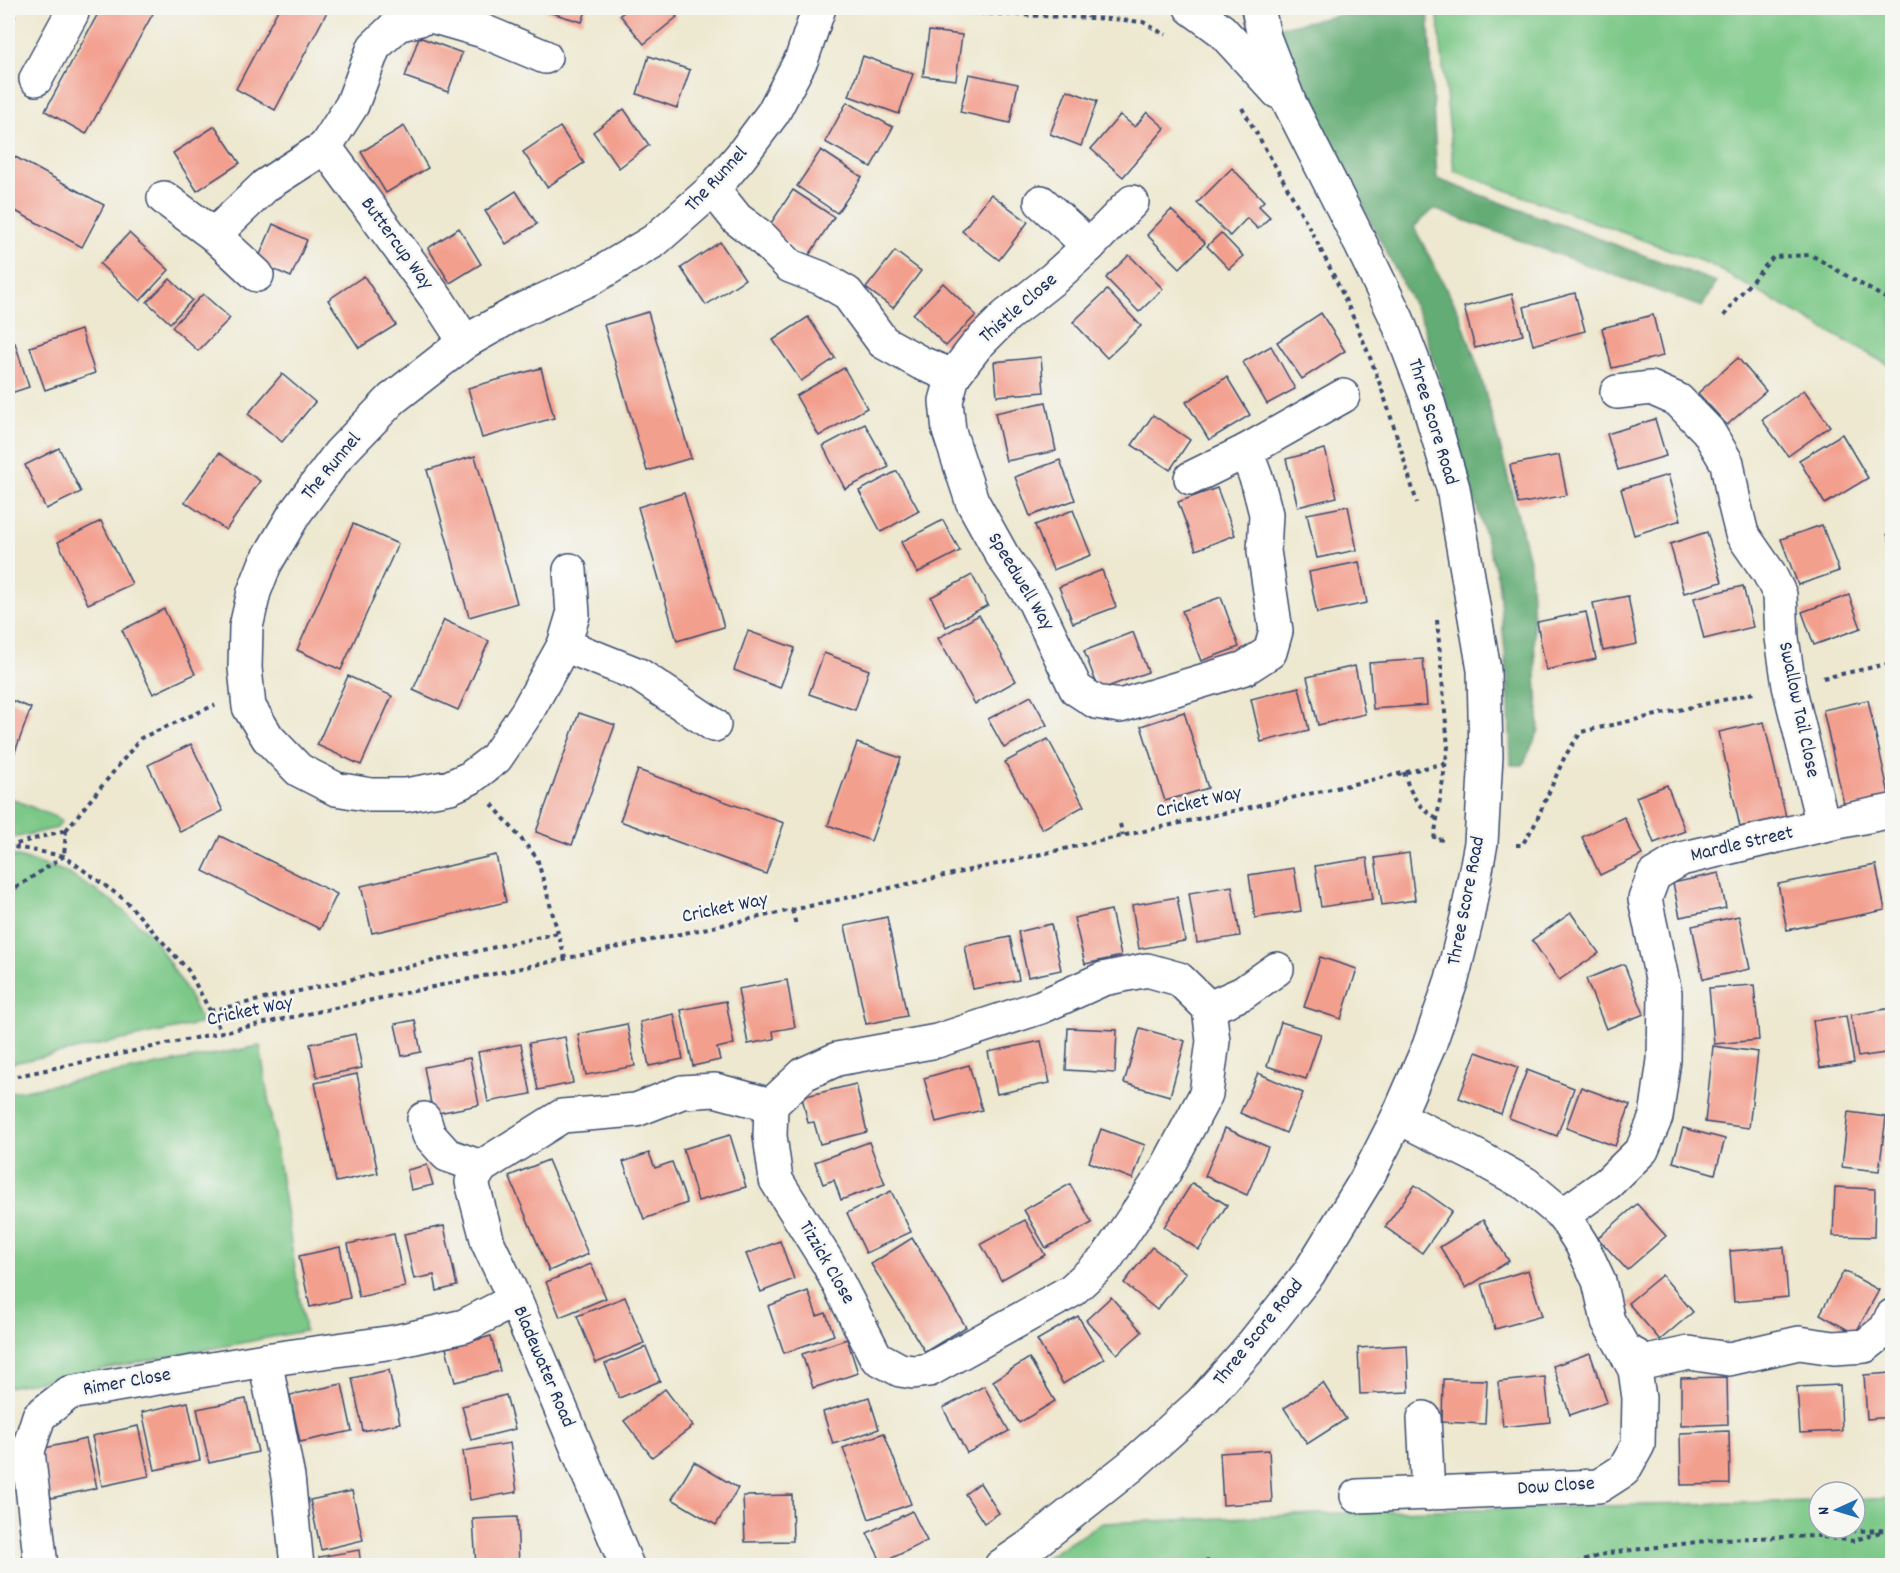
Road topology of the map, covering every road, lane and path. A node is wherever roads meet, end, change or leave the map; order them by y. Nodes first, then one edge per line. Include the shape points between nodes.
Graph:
1 (819, 8) edge
2 (849, 8) edge
3 (1088, 8) edge
4 (1191, 8) edge
5 (1258, 8) edge
6 (69, 9) edge
7 (1088, 18) junction
8 (1171, 38) dead end
9 (545, 57) dead end
10 (36, 79) dead end
11 (1238, 101) dead end
12 (1290, 104) junction
13 (325, 147) junction
14 (713, 189) junction
15 (164, 198) dead end
16 (1041, 202) dead end
17 (1132, 202) dead end
18 (214, 236) junction
19 (1089, 246) junction
20 (257, 275) dead end
21 (1893, 302) edge
22 (1724, 316) dead end
23 (465, 342) junction
24 (953, 376) junction
25 (1617, 392) dead end
26 (1343, 396) dead end
27 (1246, 451) junction
28 (1191, 478) dead end
29 (1418, 506) dead end
30 (570, 570) dead end
31 (1437, 620) dead end
32 (564, 645) junction
33 (1893, 663) edge
34 (1789, 686) junction
35 (248, 694) junction
36 (708, 721) dead end
37 (1446, 763) junction
38 (1404, 772) junction
39 (470, 778) junction
40 (1893, 811) edge
41 (1438, 820) junction
42 (1120, 824) dead end
43 (1823, 825) junction
44 (66, 830) junction
45 (1123, 836) junction
46 (1434, 839) dead end
47 (1522, 845) dead end
48 (8, 846) edge
49 (64, 856) junction
50 (8, 893) edge
51 (792, 910) junction
52 (796, 924) dead end
53 (558, 933) junction
54 (565, 958) junction
55 (1277, 969) dead end
56 (1209, 1008) junction
57 (210, 1011) junction
58 (222, 1033) junction
59 (8, 1078) edge
60 (771, 1106) junction
61 (1398, 1117) junction
62 (424, 1119) dead end
63 (481, 1167) junction
64 (1563, 1215) junction
65 (515, 1300) junction
66 (1893, 1316) edge
67 (1624, 1349) junction
68 (265, 1360) junction
69 (1424, 1418) dead end
70 (1428, 1494) junction
71 (1357, 1496) dead end
72 (1885, 1530) junction
73 (1893, 1530) edge
74 (1867, 1531) edge
75 (1807, 1536) edge
76 (1867, 1536) edge
77 (41, 1566) edge
78 (297, 1566) edge
79 (627, 1566) edge
80 (1001, 1566) edge
81 (1197, 1566) edge
82 (1246, 1566) edge
83 (1567, 1566) edge

1 - 14 street, The Runnel via 802,58 772,113
2 - 7 path
3 - 7 path
4 - 12 street, Three Score Road via 1221,30
5 - 12 street, Three Score Road via 1264,37
6 - 10 street
7 - 8 path via 1143,22
9 - 13 street via 483,31 430,16 397,25 374,47 352,105
11 - 29 path via 1343,297 1369,356
12 - 61 street, Three Score Road via 1397,319 1426,395 1453,488 1484,670 1486,756 1481,843 1467,918 1429,1046
13 - 18 street via 266,185
13 - 23 street, Buttercup Way
14 - 23 street, The Runnel via 654,241 592,278
14 - 24 street via 737,219 790,266 847,293 884,342
15 - 18 street
16 - 19 street
17 - 19 street, Thistle Close
18 - 20 street
19 - 24 street, Thistle Close via 1006,316
21 - 22 path via 1811,255 1773,257
23 - 35 street, The Runnel via 392,399 339,454 295,513 265,564 254,592 246,627
24 - 27 street, Speedwell Way via 946,401 949,431 972,501 1034,601 1076,689 1096,702 1120,706 1245,668 1270,652 1276,631 1264,551 1266,514
25 - 34 street, Swallow Tail Close via 1652,388 1678,400 1708,430 1727,463 1742,534 1780,596
26 - 27 street
27 - 28 street
30 - 32 street, The Runnel via 573,615
31 - 37 path via 1448,747
32 - 36 street via 639,675
32 - 39 street, The Runnel via 496,758
33 - 34 path
34 - 43 street, Swallow Tail Close
34 - 47 path via 1581,732 1565,756
35 - 39 street, The Runnel via 249,707 268,738 300,770 336,789 406,795
35 - 44 path via 141,738
37 - 38 path, Cricket Way
37 - 41 path
38 - 41 path via 1413,798
38 - 45 path, Cricket Way
39 - 53 path via 537,858
40 - 43 street, Mardle Street
41 - 46 path
42 - 45 path
43 - 64 street, Mardle Street via 1681,859 1654,875 1645,899 1665,993 1664,1060 1656,1117 1641,1150 1608,1183
44 - 48 path
44 - 49 path
45 - 51 path, Cricket Way
48 - 49 path
49 - 50 path
49 - 57 path via 125,900 188,970
51 - 52 path
51 - 54 path, Cricket Way
53 - 54 path
53 - 57 path
54 - 58 path, Cricket Way
55 - 56 street via 1243,993
56 - 60 street via 1179,979 1147,970 1103,979 1041,1007 937,1041 837,1059 804,1074
56 - 60 street, Tizzick Close via 1214,1041 1206,1094 1164,1173 1106,1259 1071,1292 928,1370 900,1370 876,1357 828,1263 776,1180 770,1136
57 - 58 path
58 - 59 path, Cricket Way
60 - 63 street via 715,1090 682,1092 636,1110 562,1116
61 - 64 street via 1526,1184
61 - 80 street, Three Score Road via 1366,1180 1309,1273 1248,1350 1202,1402 1131,1466
62 - 63 street via 429,1135 447,1155
63 - 65 street, Bladewater Road via 472,1182 488,1243
64 - 67 street via 1599,1281 1608,1321
65 - 68 street, Rimer Close via 464,1326 394,1342
65 - 79 street, Bladewater Road
66 - 67 street via 1886,1329 1865,1346 1834,1348 1799,1343 1729,1359 1689,1353 1647,1362
67 - 70 street, Dow Close via 1635,1370 1639,1398 1638,1445 1624,1470 1599,1486
68 - 77 street, Rimer Close via 69,1393 39,1416 28,1451
68 - 78 street via 288,1477
69 - 70 street
70 - 71 street, Dow Close
72 - 73 path
72 - 74 path
72 - 76 path
75 - 83 path via 1722,1539 1608,1553
81 - 82 path via 1204,1561

